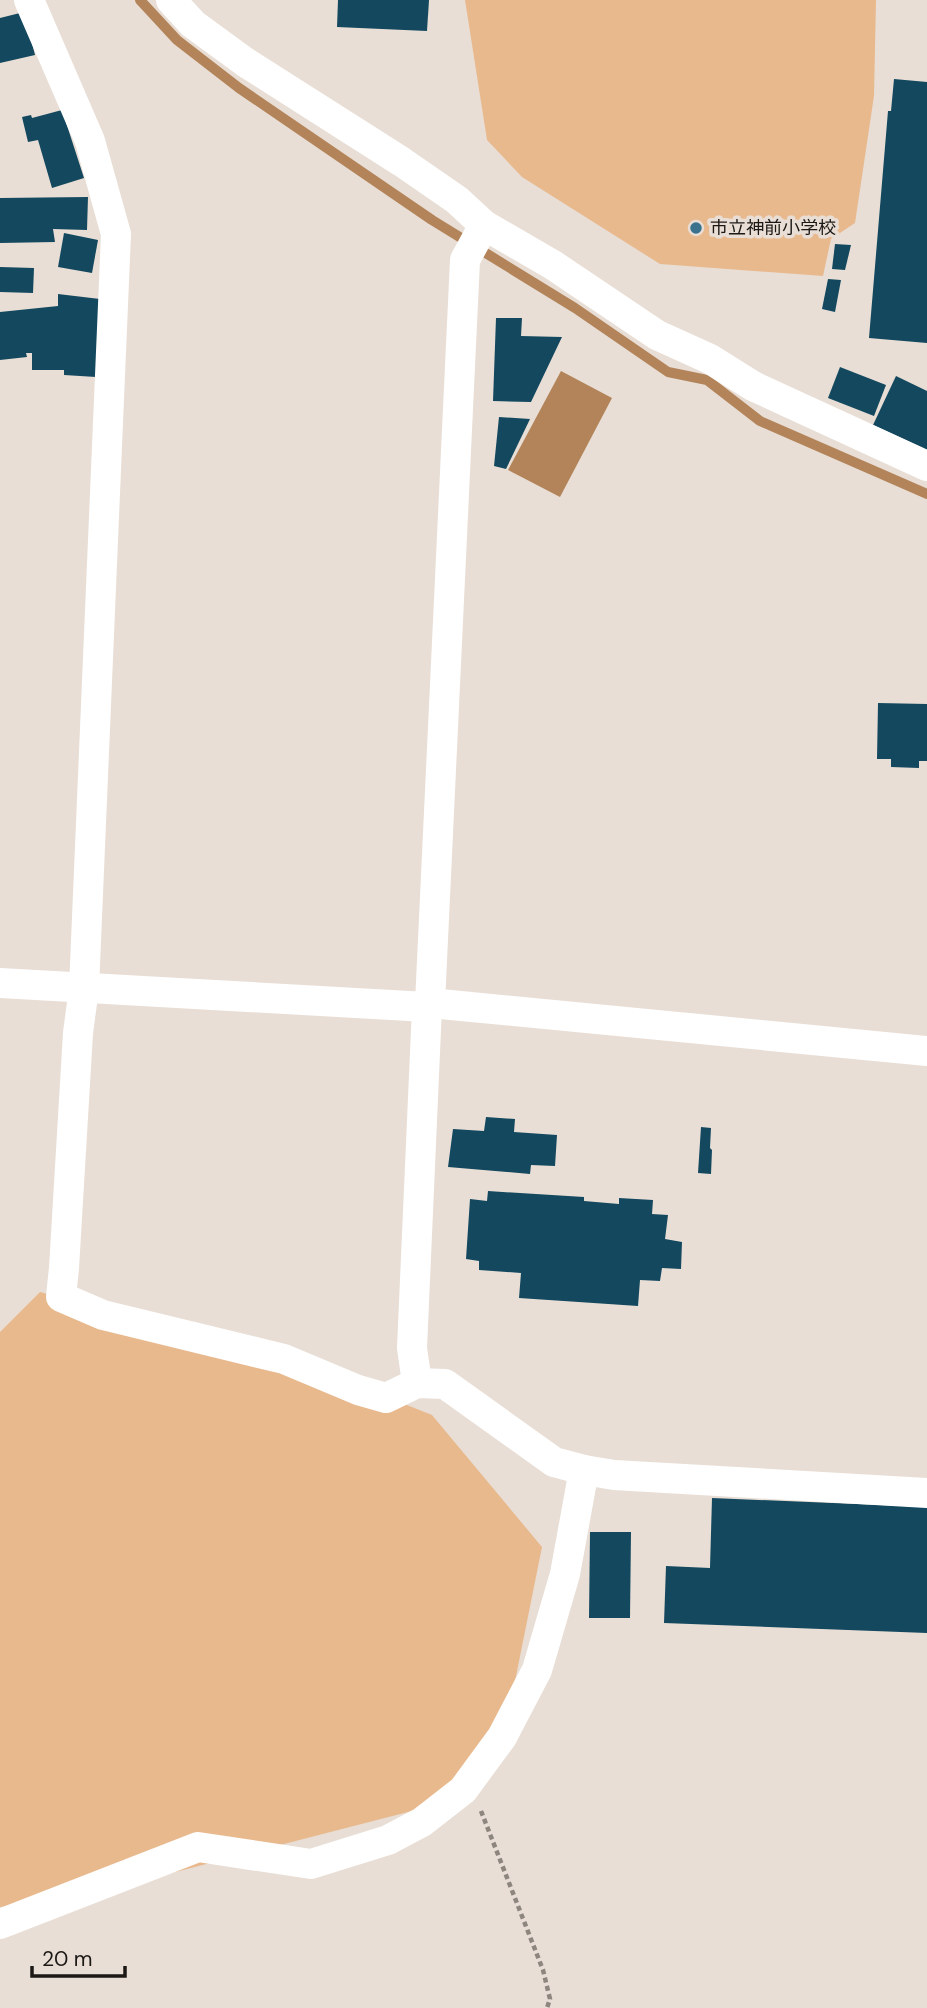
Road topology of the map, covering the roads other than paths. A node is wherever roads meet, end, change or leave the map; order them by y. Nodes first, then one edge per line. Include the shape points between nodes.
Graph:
1 (29, 0) edge
2 (171, 0) edge
3 (483, 226) junction
4 (927, 466) edge
5 (0, 983) edge
6 (84, 988) junction
7 (428, 1005) junction
8 (927, 1051) edge
9 (418, 1383) junction
10 (584, 1470) junction
11 (927, 1493) edge
12 (0, 1924) edge

1 - 6 street via 90,141 116,234
2 - 3 street via 193,24 245,62 413,169 457,200
3 - 4 street via 553,265 657,335 710,359 753,386
3 - 7 street via 465,260
5 - 6 street
6 - 7 street
6 - 9 street via 61,1297 103,1315 284,1359 386,1398
7 - 8 street
7 - 9 street via 412,1348
9 - 10 street via 445,1384 554,1462
10 - 11 street
10 - 12 street via 565,1574 537,1670 502,1737 463,1790 422,1822 388,1840 311,1864 198,1847

